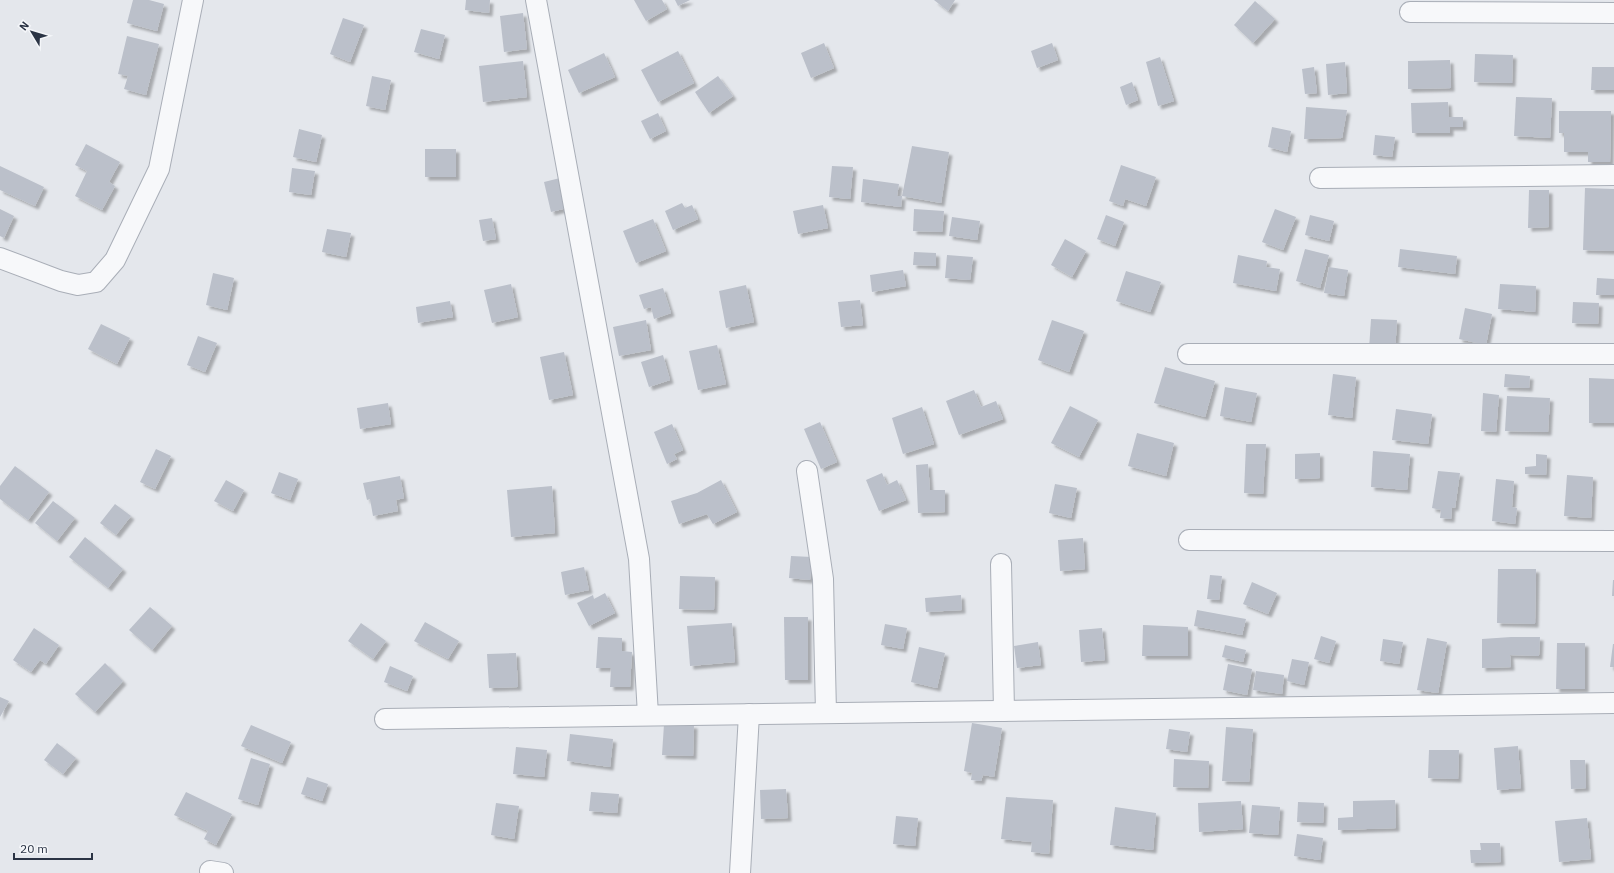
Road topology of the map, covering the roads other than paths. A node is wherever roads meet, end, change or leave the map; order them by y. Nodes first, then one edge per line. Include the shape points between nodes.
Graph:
1 (193, 0) edge
2 (536, 0) edge
3 (1410, 12) dead end
4 (1614, 13) edge
5 (1614, 175) edge
6 (1320, 178) dead end
7 (0, 258) edge
8 (1188, 354) dead end
9 (1614, 354) edge
10 (807, 471) dead end
11 (1189, 540) dead end
12 (1614, 541) edge
13 (1002, 564) dead end
14 (1614, 703) edge
15 (1004, 711) junction
16 (826, 713) junction
17 (749, 714) junction
18 (648, 715) junction
19 (385, 719) dead end
20 (740, 873) edge

1 - 7 street via 160,169 115,260 96,282 78,285
2 - 18 street via 639,559
3 - 4 street
5 - 6 street
8 - 9 street
10 - 16 street via 823,578
11 - 12 street
13 - 15 street
14 - 15 street
15 - 16 street
16 - 17 street
17 - 18 street
17 - 20 street
18 - 19 street

